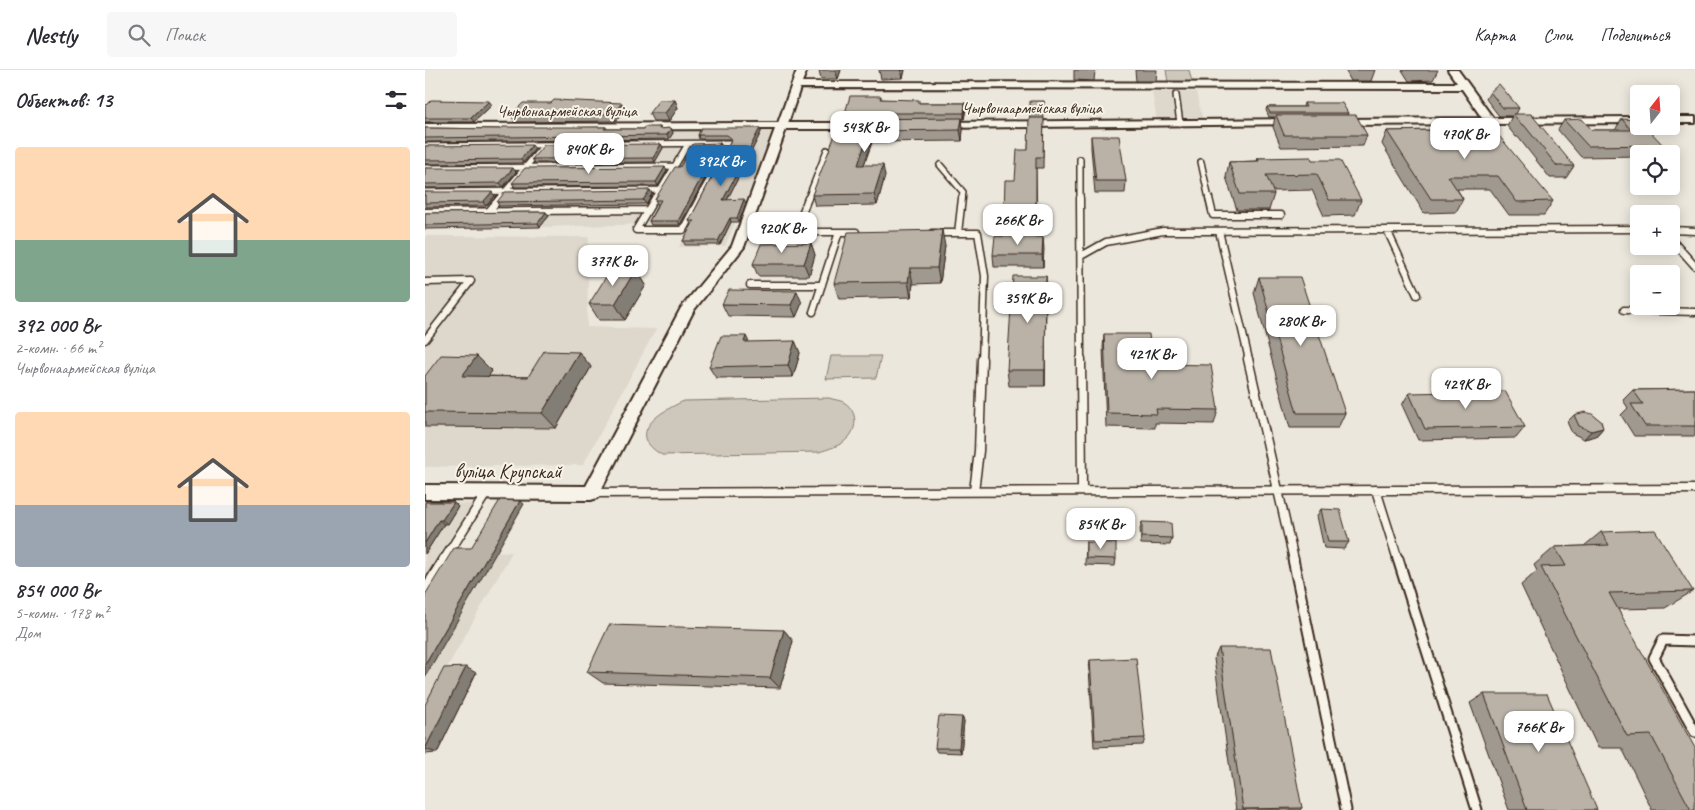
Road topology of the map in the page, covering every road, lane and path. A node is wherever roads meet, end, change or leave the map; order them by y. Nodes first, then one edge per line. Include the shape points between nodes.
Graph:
1 (802, 70) edge
2 (1453, 70) edge
3 (797, 85) junction
4 (1464, 86) junction
5 (1176, 95) dead end
6 (1489, 120) junction
7 (1630, 120) edge
8 (1680, 120) edge
9 (1695, 120) edge
10 (1304, 122) edge
11 (1323, 122) edge
12 (1180, 123) junction
13 (931, 125) edge
14 (781, 126) junction
15 (871, 126) edge
16 (425, 128) edge
17 (688, 144) junction
18 (544, 145) junction
19 (425, 146) edge
20 (827, 150) edge
21 (1081, 159) dead end
22 (1201, 162) dead end
23 (940, 165) dead end
24 (675, 166) junction
25 (525, 167) junction
26 (425, 168) edge
27 (661, 190) junction
28 (506, 191) junction
29 (425, 192) edge
30 (648, 210) junction
31 (425, 212) edge
32 (488, 212) junction
33 (1281, 215) dead end
34 (1630, 229) edge
35 (1387, 230) junction
36 (1680, 230) edge
37 (1219, 231) junction
38 (1695, 231) edge
39 (839, 232) junction
40 (859, 232) edge
41 (928, 233) edge
42 (958, 233) junction
43 (1680, 249) edge
44 (1081, 256) junction
45 (1695, 266) edge
46 (425, 282) edge
47 (750, 285) dead end
48 (822, 285) junction
49 (1417, 295) dead end
50 (1624, 310) dead end
51 (813, 312) dead end
52 (1695, 312) edge
53 (425, 340) edge
54 (1695, 489) edge
55 (1376, 490) junction
56 (1082, 491) junction
57 (1279, 491) junction
58 (425, 492) edge
59 (487, 492) junction
60 (974, 492) junction
61 (591, 493) junction
62 (425, 574) edge
63 (435, 574) junction
64 (425, 590) edge
65 (1695, 641) edge
66 (1695, 732) edge
67 (1346, 810) edge
68 (1477, 810) edge

1 - 3 street
2 - 4 street
3 - 4 street
3 - 14 street
4 - 6 street
5 - 12 lane
6 - 7 street
6 - 11 street
8 - 9 street
10 - 12 street, Чырвонаармейская вуліца
12 - 13 street, Чырвонаармейская вуліца
14 - 15 street, Чырвонаармейская вуліца
14 - 16 street, Чырвонаармейская вуліца
14 - 61 street via 738,247 688,308
17 - 18 lane
17 - 24 lane
17 - 30 lane via 729,143 683,230 636,230
18 - 19 lane
18 - 25 lane
20 - 39 lane via 795,232
21 - 44 lane
22 - 33 lane via 1213,215
23 - 42 lane via 963,192
24 - 25 lane
24 - 27 lane
25 - 26 lane
25 - 28 lane
27 - 28 lane
27 - 30 lane
28 - 29 lane
28 - 32 lane
30 - 32 lane
31 - 32 lane
34 - 35 lane
35 - 37 lane
35 - 49 lane
36 - 38 lane
37 - 44 lane via 1163,231 1106,242
37 - 57 lane
39 - 40 lane
39 - 48 lane
41 - 42 lane
42 - 60 lane via 978,233 985,276 979,451
43 - 45 lane
44 - 56 lane
46 - 53 lane via 471,281
47 - 48 lane
48 - 51 lane
50 - 52 lane
54 - 55 lane
55 - 57 lane
55 - 68 lane
56 - 57 lane
56 - 60 lane
57 - 67 lane
58 - 59 street, вуліца Крупскай
59 - 61 street, вуліца Крупскай
59 - 63 lane
60 - 61 lane
62 - 63 lane
63 - 64 lane
65 - 66 lane via 1663,640 1654,658

